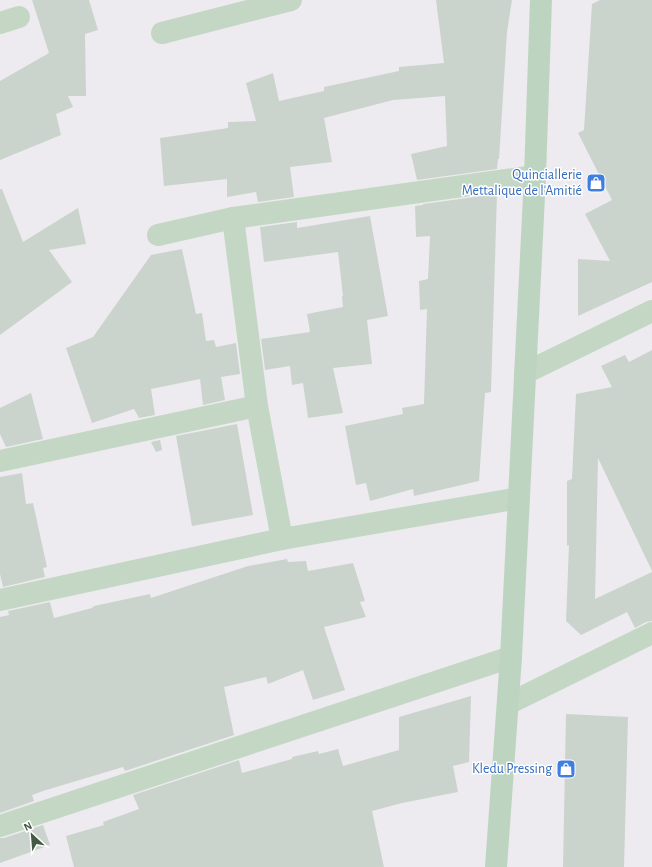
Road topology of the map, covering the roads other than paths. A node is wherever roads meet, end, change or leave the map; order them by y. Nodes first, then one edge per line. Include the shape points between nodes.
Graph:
1 (291, 0) edge
2 (541, 0) edge
3 (162, 33) dead end
4 (535, 176) junction
5 (233, 218) junction
6 (158, 235) dead end
7 (652, 310) edge
8 (525, 373) junction
9 (257, 406) junction
10 (0, 461) edge
11 (519, 498) junction
12 (282, 539) junction
13 (0, 600) edge
14 (652, 633) edge
15 (511, 657) junction
16 (508, 704) junction
17 (0, 826) edge
18 (496, 867) edge

1 - 3 street
2 - 4 main road
4 - 5 street
4 - 8 main road
5 - 6 street
5 - 9 street
7 - 8 street
8 - 11 main road
9 - 10 street
9 - 12 street
11 - 12 street
11 - 15 main road
12 - 13 street
14 - 16 street
15 - 16 main road
15 - 17 street
16 - 18 main road

